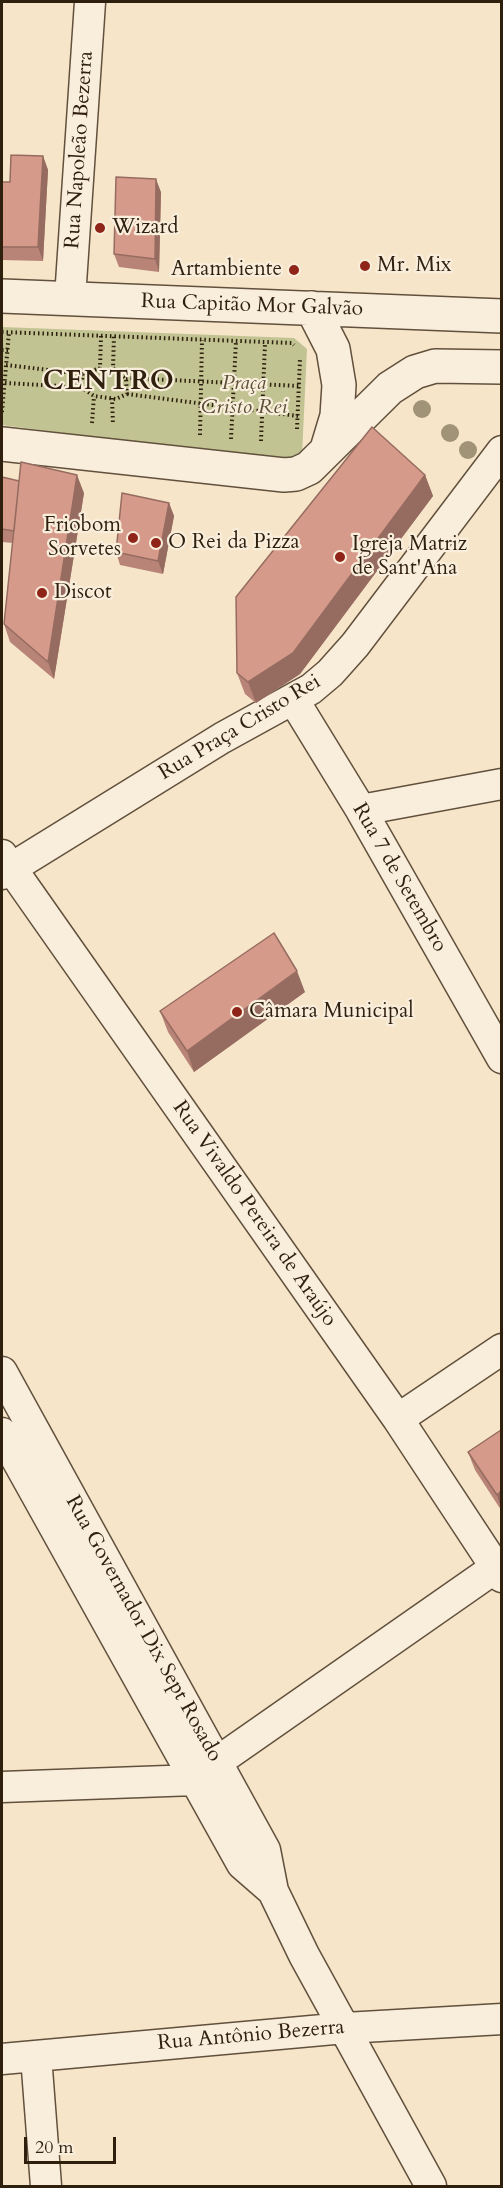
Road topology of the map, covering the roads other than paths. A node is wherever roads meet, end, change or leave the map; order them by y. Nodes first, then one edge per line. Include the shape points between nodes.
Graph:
1 (90, 2) edge
2 (2, 296) edge
3 (70, 298) junction
4 (312, 309) junction
5 (501, 316) edge
6 (501, 367) edge
7 (2, 444) edge
8 (312, 444) junction
9 (501, 451) edge
10 (293, 699) junction
11 (501, 784) edge
12 (361, 810) junction
13 (4, 866) edge
14 (501, 1058) edge
15 (501, 1349) edge
16 (2, 1372) edge
17 (398, 1419) junction
18 (2, 1433) edge
19 (498, 1573) edge
20 (206, 1771) junction
21 (2, 1787) edge
22 (501, 2019) edge
23 (345, 2028) junction
24 (36, 2056) junction
25 (2, 2059) edge
26 (46, 2187) edge
27 (431, 2187) edge

1 - 3 street, Rua Napoleão Bezerra
2 - 3 street, Rua Capitão Mor Galvão
3 - 4 street, Rua Capitão Mor Galvão
4 - 5 street, Rua Capitão Mor Galvão
4 - 8 street via 333,349 339,385 337,416
6 - 8 street via 435,366 415,372
7 - 8 street via 284,475 309,468
9 - 10 street, Rua Praça Cristo Rei via 348,652 330,673
10 - 12 street, Rua 7 de Setembro
10 - 13 street, Rua Praça Cristo Rei
11 - 12 street
12 - 14 street, Rua 7 de Setembro
13 - 17 street, Rua Vivaldo Pereira de Araújo
15 - 17 street
16 - 20 street, Rua Governador Dix Sept Rosado
17 - 19 street, Rua Vivaldo Pereira de Araújo
18 - 20 street, Rua Governador Dix Sept Rosado
19 - 20 street
20 - 21 street
20 - 23 street, Rua Governador Dix Sept Rosado via 265,1850 273,1891
22 - 23 street, Rua Antônio Bezerra
23 - 24 street, Rua Antônio Bezerra
23 - 27 street, Rua Governador Dix Sept Rosado
24 - 25 street, Rua Antônio Bezerra
24 - 26 street

